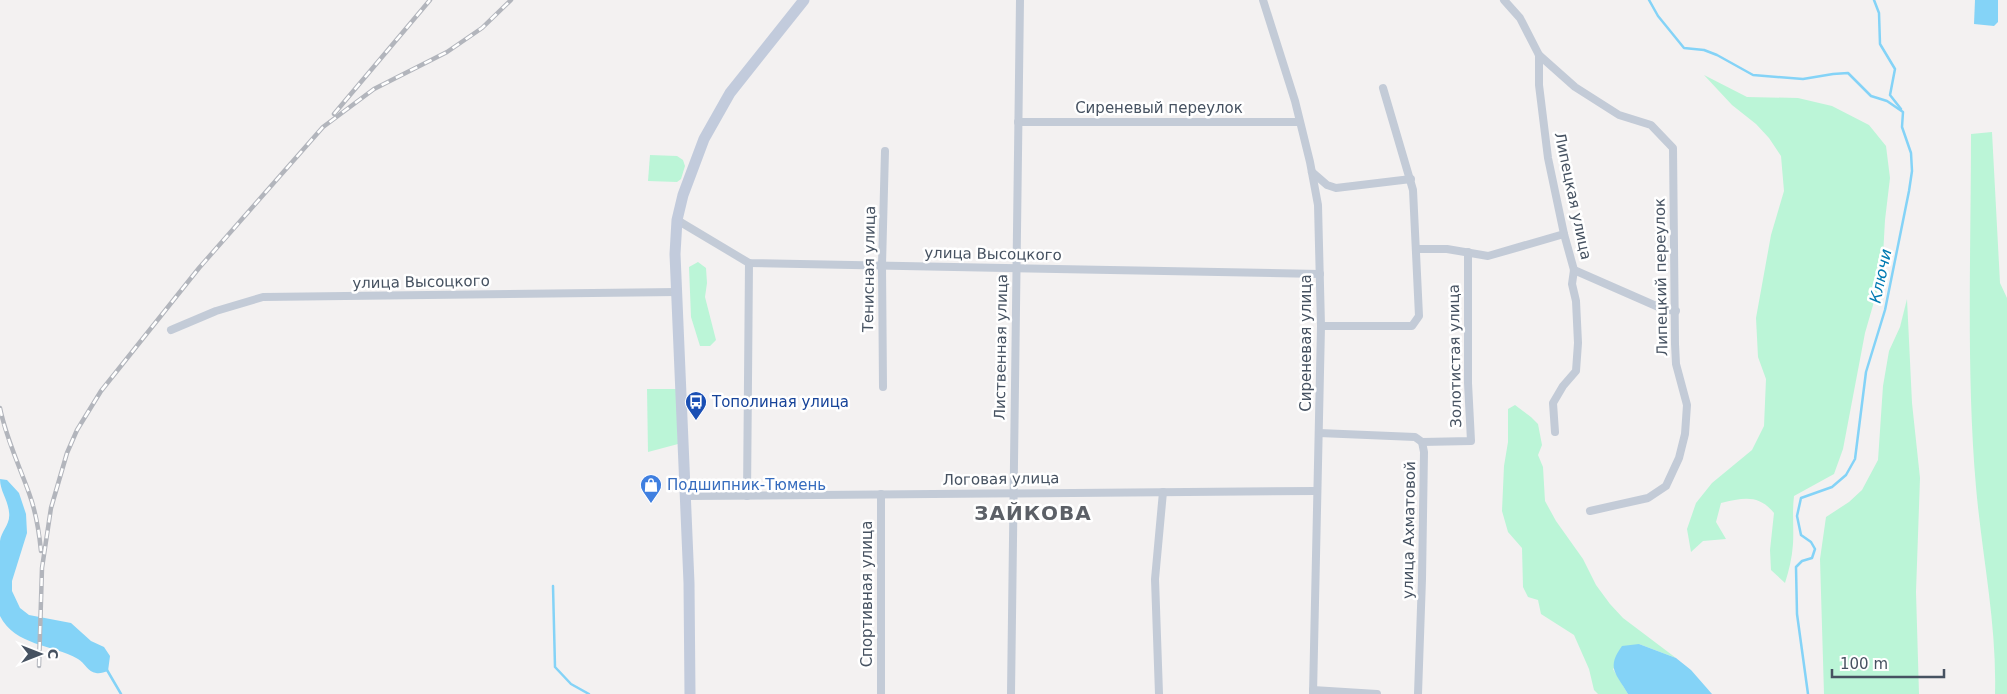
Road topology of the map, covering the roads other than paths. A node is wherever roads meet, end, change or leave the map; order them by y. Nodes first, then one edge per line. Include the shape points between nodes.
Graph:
1 (804, 0) edge
2 (1020, 0) edge
3 (1263, 0) edge
4 (1504, 0) edge
5 (1539, 55) junction
6 (1383, 88) dead end
7 (1018, 122) junction
8 (1300, 122) junction
9 (885, 151) dead end
10 (1312, 172) junction
11 (1410, 179) junction
12 (677, 220) junction
13 (1564, 234) junction
14 (1417, 249) junction
15 (1468, 252) junction
16 (749, 263) junction
17 (882, 265) junction
18 (1016, 268) junction
19 (1574, 270) junction
20 (1320, 274) junction
21 (677, 292) junction
22 (1676, 311) junction
23 (1321, 326) junction
24 (171, 330) dead end
25 (883, 387) dead end
26 (1555, 432) dead end
27 (1319, 433) junction
28 (1422, 442) junction
29 (1316, 491) junction
30 (1013, 492) junction
31 (1163, 492) junction
32 (881, 494) junction
33 (686, 496) junction
34 (747, 496) junction
35 (1590, 511) dead end
36 (1313, 692) edge
37 (690, 694) edge
38 (880, 694) edge
39 (1011, 694) edge
40 (1159, 694) edge
41 (1377, 694) edge
42 (1418, 694) edge

1 - 12 main road via 726,101 700,148
2 - 7 street, Лиственная улица
3 - 8 street, Сиреневая улица
4 - 5 street, Липецкая улица via 1520,18
5 - 13 street, Липецкая улица via 1539,85 1548,158
5 - 22 street, Липецкий переулок via 1575,87 1619,115 1651,125 1673,148
6 - 11 street
7 - 8 street, Сиреневый переулок
7 - 18 street, Лиственная улица
8 - 10 street, Сиреневая улица
9 - 17 street, Тенисная улица
10 - 11 street via 1336,188
10 - 20 street, Сиреневая улица via 1318,205
11 - 14 street
12 - 16 street, улица Высоцкого
12 - 21 main road via 674,254
13 - 15 street via 1488,256
13 - 19 street, Липецкая улица
14 - 15 street
14 - 23 street via 1419,316 1412,326
15 - 28 street, Золотистая улица via 1471,441
16 - 17 street, улица Высоцкого
16 - 34 street
17 - 18 street, улица Высоцкого
17 - 25 street, Тенисная улица
18 - 20 street, улица Высоцкого
18 - 30 street, Лиственная улица
19 - 22 street
19 - 26 street, Липецкая улица via 1572,284 1578,343 1576,371 1562,386 1554,404
20 - 23 street, Сиреневая улица
21 - 24 street, улица Высоцкого via 263,297 216,311
21 - 33 main road
22 - 35 street, Липецкий переулок via 1676,364 1686,405 1685,434 1679,458 1666,486 1648,498
23 - 27 street, Сиреневая улица
27 - 28 street, улица Ахматовой via 1415,437
27 - 29 street, Сиреневая улица
28 - 42 street, улица Ахматовой
29 - 31 street, Логовая улица
29 - 36 street, Сиреневая улица
30 - 31 street, Логовая улица
30 - 32 street, Логовая улица
30 - 39 street, Лиственная улица
31 - 40 street via 1155,578
32 - 34 street, Логовая улица
32 - 38 street, Спортивная улица
33 - 34 street, Логовая улица
33 - 37 main road
36 - 41 street

